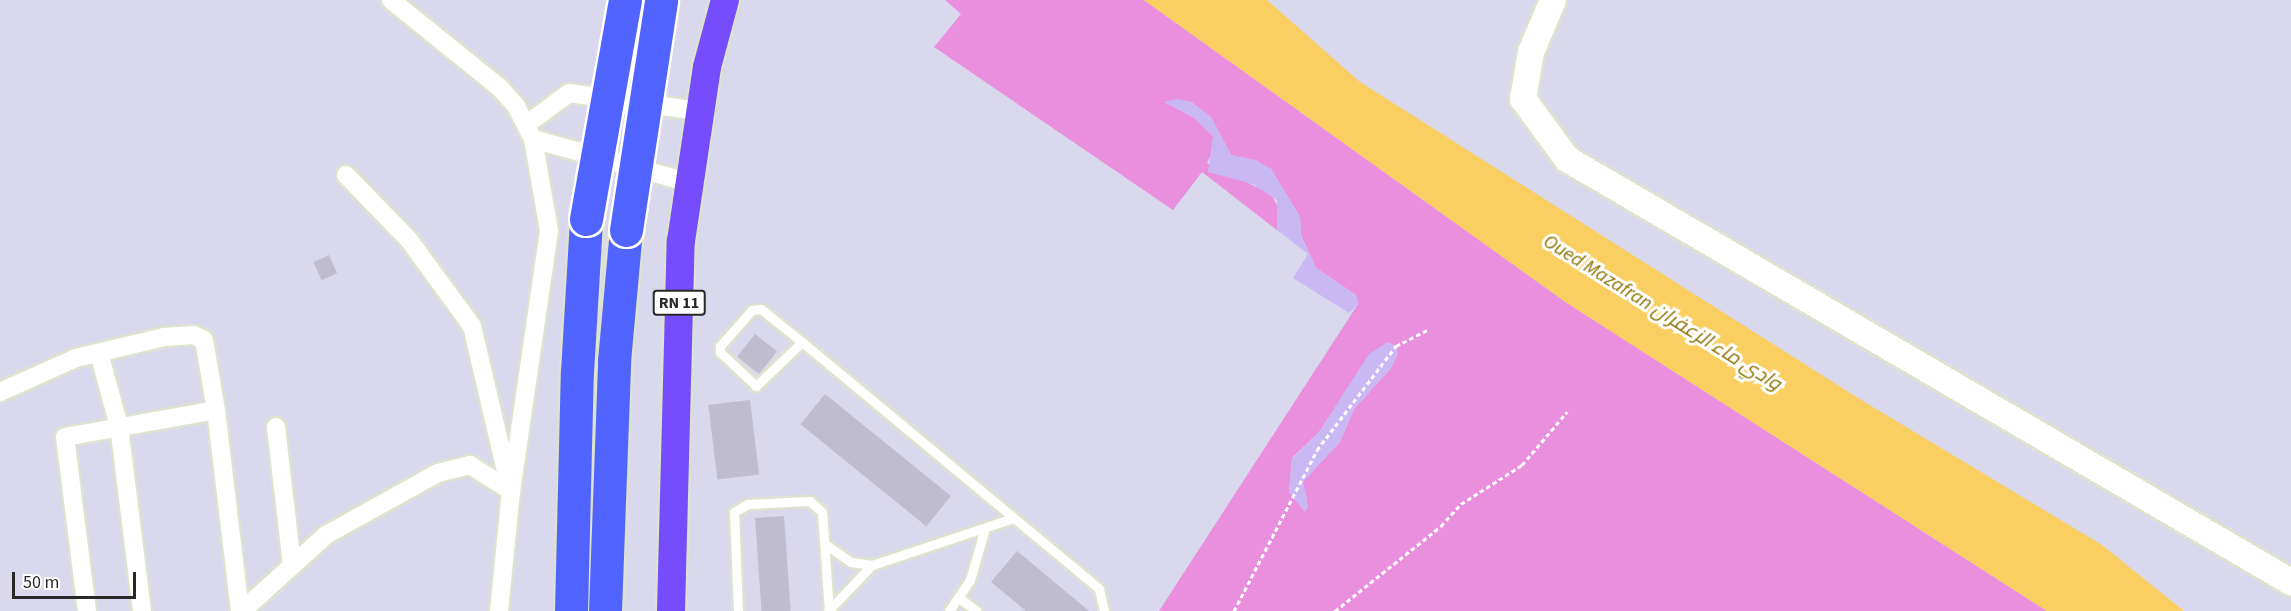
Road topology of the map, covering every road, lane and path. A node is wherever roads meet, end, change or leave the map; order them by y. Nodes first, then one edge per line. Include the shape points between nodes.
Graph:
1 (391, 0) edge
2 (625, 0) edge
3 (661, 0) edge
4 (725, 0) edge
5 (1553, 0) edge
6 (699, 111) junction
7 (530, 132) junction
8 (346, 175) dead end
9 (687, 182) junction
10 (1427, 330) dead end
11 (802, 342) junction
12 (99, 352) junction
13 (0, 392) edge
14 (216, 411) junction
15 (1567, 412) dead end
16 (119, 426) junction
17 (276, 427) dead end
18 (511, 491) junction
19 (1013, 518) junction
20 (985, 528) junction
21 (825, 544) junction
22 (292, 565) junction
23 (872, 565) junction
24 (2291, 582) edge
25 (959, 598) junction
26 (87, 611) edge
27 (142, 611) edge
28 (241, 611) edge
29 (499, 611) edge
30 (571, 611) edge
31 (605, 611) edge
32 (671, 611) edge
33 (738, 611) edge
34 (829, 611) edge
35 (949, 611) edge
36 (977, 611) edge
37 (1104, 611) edge
38 (1234, 611) edge
39 (1335, 611) edge

1 - 7 street via 499,87
2 - 30 highway, bridge via 586,219 577,372
3 - 31 highway, bridge via 626,230 614,361
4 - 6 main road, RN 11
5 - 24 street via 1531,52 1523,99 1567,159
6 - 7 street via 568,93
6 - 9 main road, RN 11
7 - 9 street
7 - 18 street via 549,231
8 - 18 street via 409,240 472,326
9 - 32 main road, RN 11
10 - 38 path via 1396,346 1317,450
11 - 11 lane via 756,386 720,352 720,346 755,309
11 - 19 lane
12 - 13 street
12 - 14 street via 194,335 204,340
12 - 16 street
14 - 16 street
14 - 28 street
15 - 39 path via 1522,465 1461,504 1441,526
16 - 26 street via 65,436
16 - 27 street
17 - 22 street
18 - 22 street via 470,465 438,473 326,535
18 - 29 street
19 - 20 lane
19 - 37 lane via 1100,590
20 - 23 lane
20 - 25 lane via 974,571
21 - 23 lane via 851,562
21 - 33 lane via 822,512 814,502 737,508 732,518
21 - 34 lane
22 - 28 street
23 - 34 lane
25 - 35 lane
25 - 36 lane

